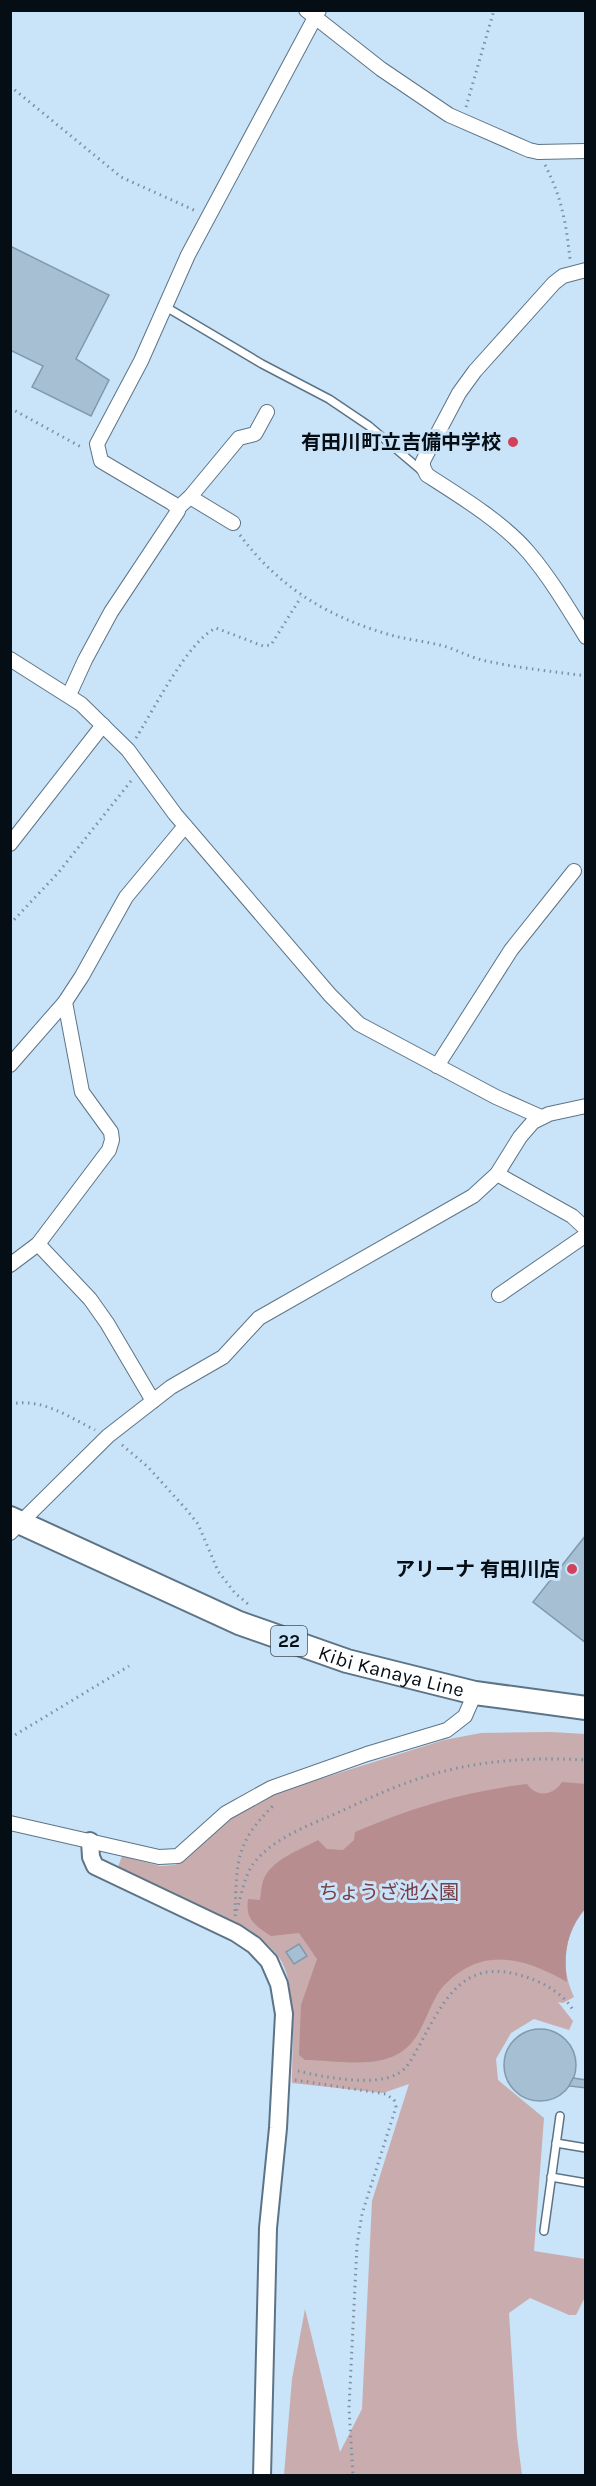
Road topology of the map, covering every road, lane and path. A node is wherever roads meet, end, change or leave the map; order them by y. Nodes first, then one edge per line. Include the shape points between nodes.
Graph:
1 (494, 10) edge
2 (313, 13) edge
3 (10, 86) edge
4 (461, 122) junction
5 (585, 151) edge
6 (538, 152) junction
7 (209, 216) junction
8 (585, 270) edge
9 (571, 273) junction
10 (166, 307) junction
11 (10, 408) edge
12 (267, 412) dead end
13 (99, 457) junction
14 (427, 475) junction
15 (190, 497) junction
16 (177, 508) junction
17 (233, 524) joint
18 (301, 597) junction
19 (585, 637) edge
20 (10, 659) edge
21 (585, 676) edge
22 (69, 695) junction
23 (103, 725) junction
24 (129, 750) junction
25 (141, 768) junction
26 (185, 826) junction
27 (10, 844) edge
28 (574, 871) dead end
29 (10, 924) edge
30 (65, 1002) junction
31 (10, 1065) edge
32 (437, 1066) junction
33 (585, 1106) edge
34 (541, 1117) junction
35 (497, 1174) junction
36 (585, 1229) edge
37 (585, 1235) edge
38 (38, 1244) junction
39 (10, 1264) edge
40 (499, 1295) dead end
41 (153, 1401) junction
42 (10, 1404) edge
43 (108, 1436) junction
44 (14, 1525) edge
45 (239, 1623) junction
46 (129, 1666) dead end
47 (476, 1694) junction
48 (585, 1708) edge
49 (10, 1738) edge
50 (585, 1760) edge
51 (278, 1802) dead end
52 (10, 1823) edge
53 (90, 1841) junction
54 (574, 2012) dead end
55 (281, 2073) junction
56 (560, 2116) dead end
57 (556, 2143) junction
58 (585, 2148) edge
59 (551, 2177) junction
60 (585, 2183) edge
61 (544, 2231) dead end
62 (262, 2475) edge
63 (353, 2475) edge

1 - 4 path
2 - 4 street via 381,69
2 - 7 street via 264,117
3 - 7 path via 121,177
4 - 6 street
5 - 6 street
6 - 9 path via 561,199
7 - 10 street
8 - 9 street
9 - 14 street via 554,283 470,378 423,461
10 - 13 street via 97,444
10 - 14 lane via 323,395 369,426
11 - 13 path
12 - 15 street via 255,434 239,438
13 - 16 street
14 - 19 street via 516,539 548,576
15 - 16 street
15 - 17 street
16 - 22 street via 111,612
17 - 18 path via 254,554
18 - 21 path via 394,636 479,659
18 - 24 path via 271,645 263,646 216,628 209,631 184,661
20 - 22 street
22 - 23 street
23 - 24 street
23 - 27 street
24 - 25 street
25 - 26 street
25 - 29 path via 58,873
26 - 30 street via 126,897
26 - 32 street via 359,1024
28 - 32 street via 511,950
30 - 31 street
30 - 38 street via 82,1092 111,1132 112,1140 109,1150
32 - 34 street
33 - 34 street
34 - 35 street via 526,1128
35 - 36 street via 572,1216
35 - 41 street via 473,1196 259,1318 223,1357
37 - 40 street
38 - 39 street
38 - 41 street via 90,1299
41 - 43 street
42 - 43 path via 33,1402 48,1406
43 - 44 street
43 - 45 path via 148,1467 198,1524 218,1571 248,1604
44 - 45 main road, Kibi Kanaya Line / 22
45 - 47 main road, Kibi Kanaya Line / 22 via 347,1661
46 - 49 path
47 - 48 main road, Kibi Kanaya Line / 22
47 - 53 street via 465,1716 447,1730 271,1788 226,1813 178,1856 159,1857
50 - 51 path via 531,1758 457,1768 401,1785 314,1823 280,1840 256,1860 246,1876 234,1921 240,1852 255,1825
52 - 53 street
53 - 55 street via 95,1866 236,1933 269,1961 279,1984 284,2014
54 - 55 path via 561,1995 528,1977 494,1970 480,1972 448,1997 407,2066 398,2074 366,2079
55 - 62 street via 268,2228
55 - 63 path via 386,2094 396,2107 362,2214 357,2245 349,2408
56 - 57 lane
57 - 58 lane
57 - 59 lane
59 - 60 lane
59 - 61 lane

